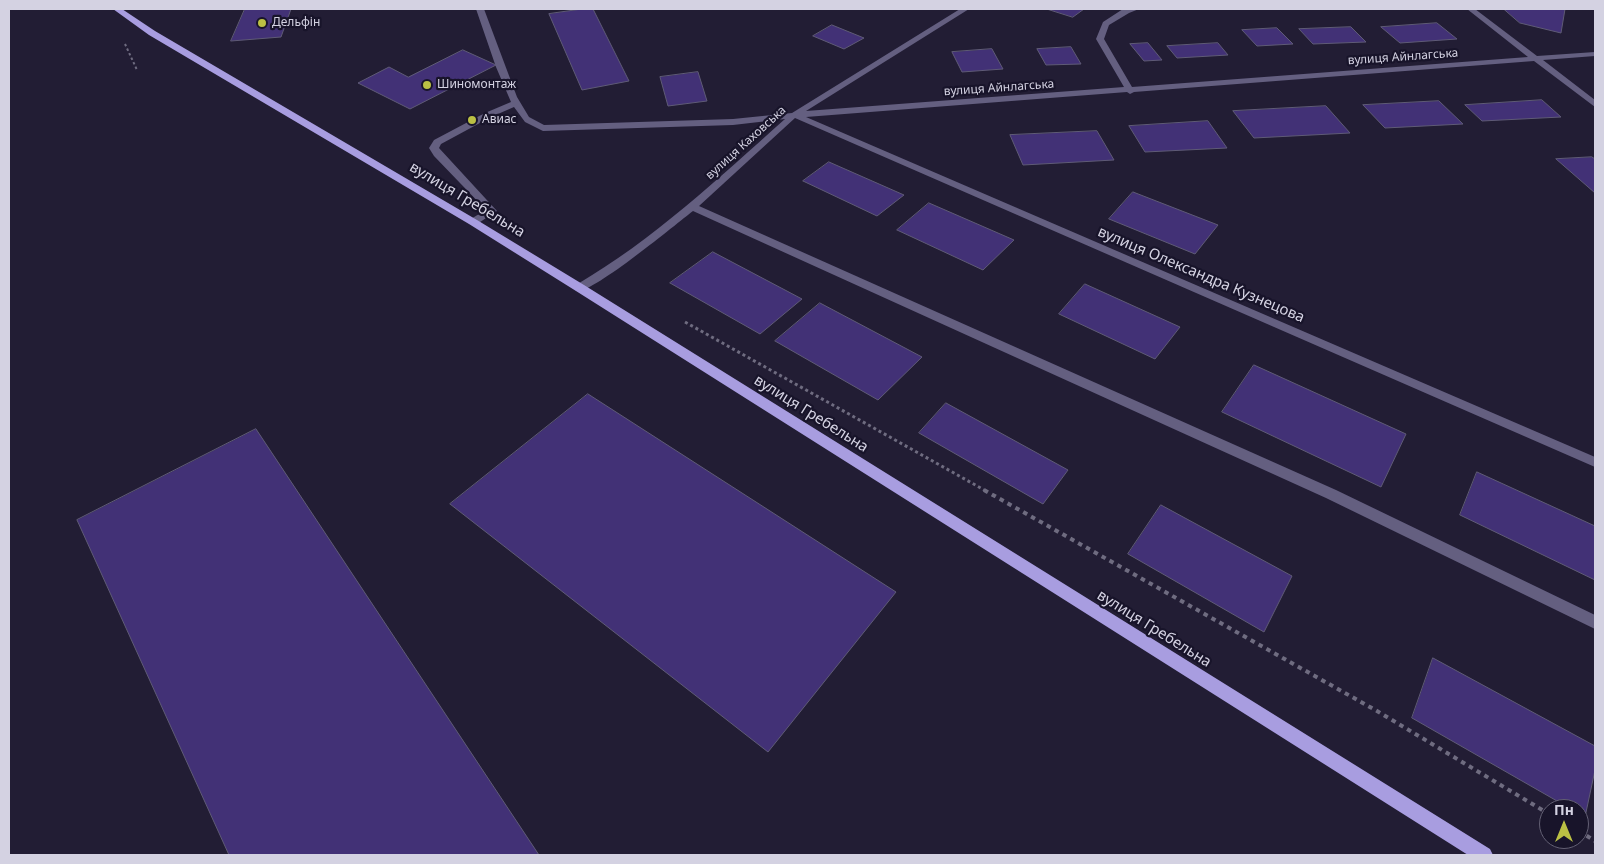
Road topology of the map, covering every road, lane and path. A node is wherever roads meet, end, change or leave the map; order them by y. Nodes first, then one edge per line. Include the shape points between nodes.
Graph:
1 (116, 9) edge
2 (480, 9) edge
3 (965, 9) edge
4 (1135, 9) edge
5 (1471, 9) edge
6 (124, 43) dead end
7 (1595, 54) edge
8 (1537, 59) junction
9 (138, 70) dead end
10 (1130, 91) junction
11 (517, 104) junction
12 (1595, 104) edge
13 (794, 115) junction
14 (692, 208) junction
15 (474, 222) junction
16 (580, 288) junction
17 (678, 318) dead end
18 (1595, 462) edge
19 (1595, 622) edge
20 (1539, 808) edge
21 (1484, 855) edge

1 - 15 main road, вулиця Гребельна
2 - 11 street, вулиця Айнлагська
3 - 13 street, вулиця Каховська
4 - 10 street via 1106,24 1100,39
5 - 8 street
6 - 9 path
7 - 8 street, вулиця Айнлагська
8 - 10 street, вулиця Айнлагська
8 - 12 street
10 - 13 street, вулиця Айнлагська
11 - 13 street, вулиця Айнлагська via 527,120 543,128 733,122
11 - 15 street via 488,115 437,142 434,148 492,211
13 - 14 street, вулиця Каховська
13 - 18 street, вулиця Олександра Кузнецова
14 - 16 street, вулиця Каховська
14 - 19 street via 1332,494
15 - 16 main road, вулиця Гребельна
16 - 21 main road, вулиця Гребельна
17 - 20 path via 1377,712

